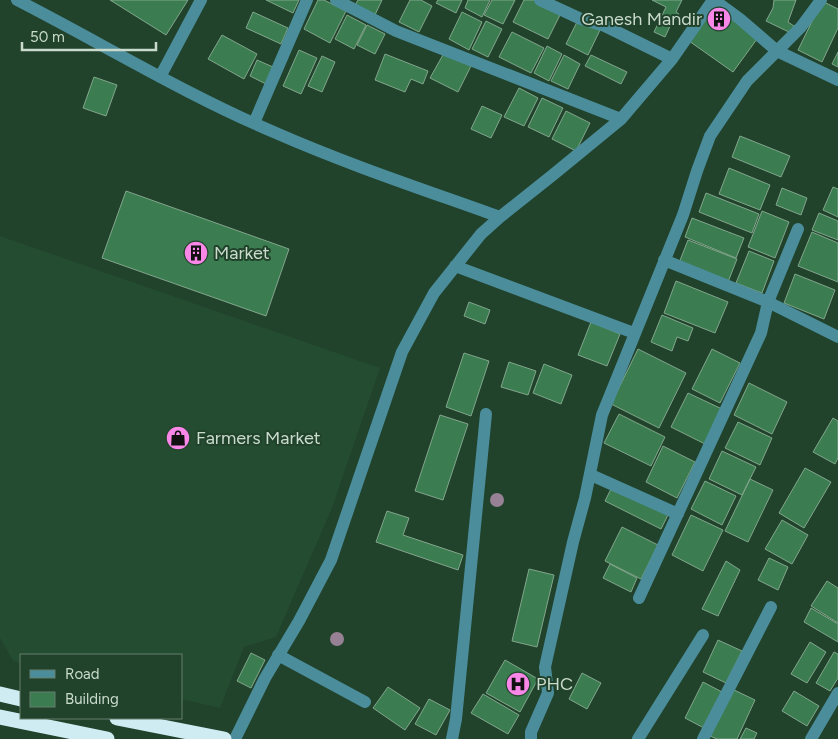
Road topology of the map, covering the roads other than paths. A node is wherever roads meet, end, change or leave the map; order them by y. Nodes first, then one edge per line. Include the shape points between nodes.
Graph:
1 (17, 0) edge
2 (201, 0) edge
3 (306, 0) edge
4 (336, 0) edge
5 (540, 0) edge
6 (713, 0) edge
7 (821, 0) edge
8 (777, 51) junction
9 (672, 60) junction
10 (160, 77) junction
11 (838, 80) edge
12 (620, 119) junction
13 (254, 123) junction
14 (500, 217) junction
15 (798, 229) dead end
16 (664, 260) junction
17 (455, 266) junction
18 (768, 302) junction
19 (634, 333) junction
20 (838, 336) edge
21 (486, 414) dead end
22 (590, 475) junction
23 (678, 514) junction
24 (639, 598) dead end
25 (771, 607) dead end
26 (703, 635) dead end
27 (278, 655) junction
28 (0, 686) edge
29 (838, 693) edge
30 (11, 697) edge
31 (365, 702) dead end
32 (0, 717) edge
33 (122, 719) edge
34 (107, 739) edge
35 (224, 739) edge
36 (235, 739) edge
37 (452, 739) edge
38 (531, 739) edge
39 (638, 739) edge
40 (703, 739) edge
41 (811, 739) edge

1 - 10 street
2 - 10 street
3 - 13 street
4 - 12 street via 396,31
5 - 9 street via 604,26
6 - 8 street
6 - 9 street
7 - 8 street
8 - 11 street
8 - 16 street via 747,81 710,136
9 - 12 street
10 - 13 street
12 - 14 street
13 - 14 street
14 - 17 street
15 - 18 street
16 - 18 street
16 - 19 street
17 - 19 street
17 - 27 street via 434,292 402,352 331,560
18 - 20 street
18 - 23 street via 761,333
19 - 22 street via 602,415
21 - 37 street
22 - 23 street
22 - 38 street via 546,667 548,693
23 - 24 street
25 - 40 street
26 - 39 street
27 - 31 street
27 - 36 street
28 - 30 highway
29 - 41 street
32 - 34 highway
33 - 35 highway

